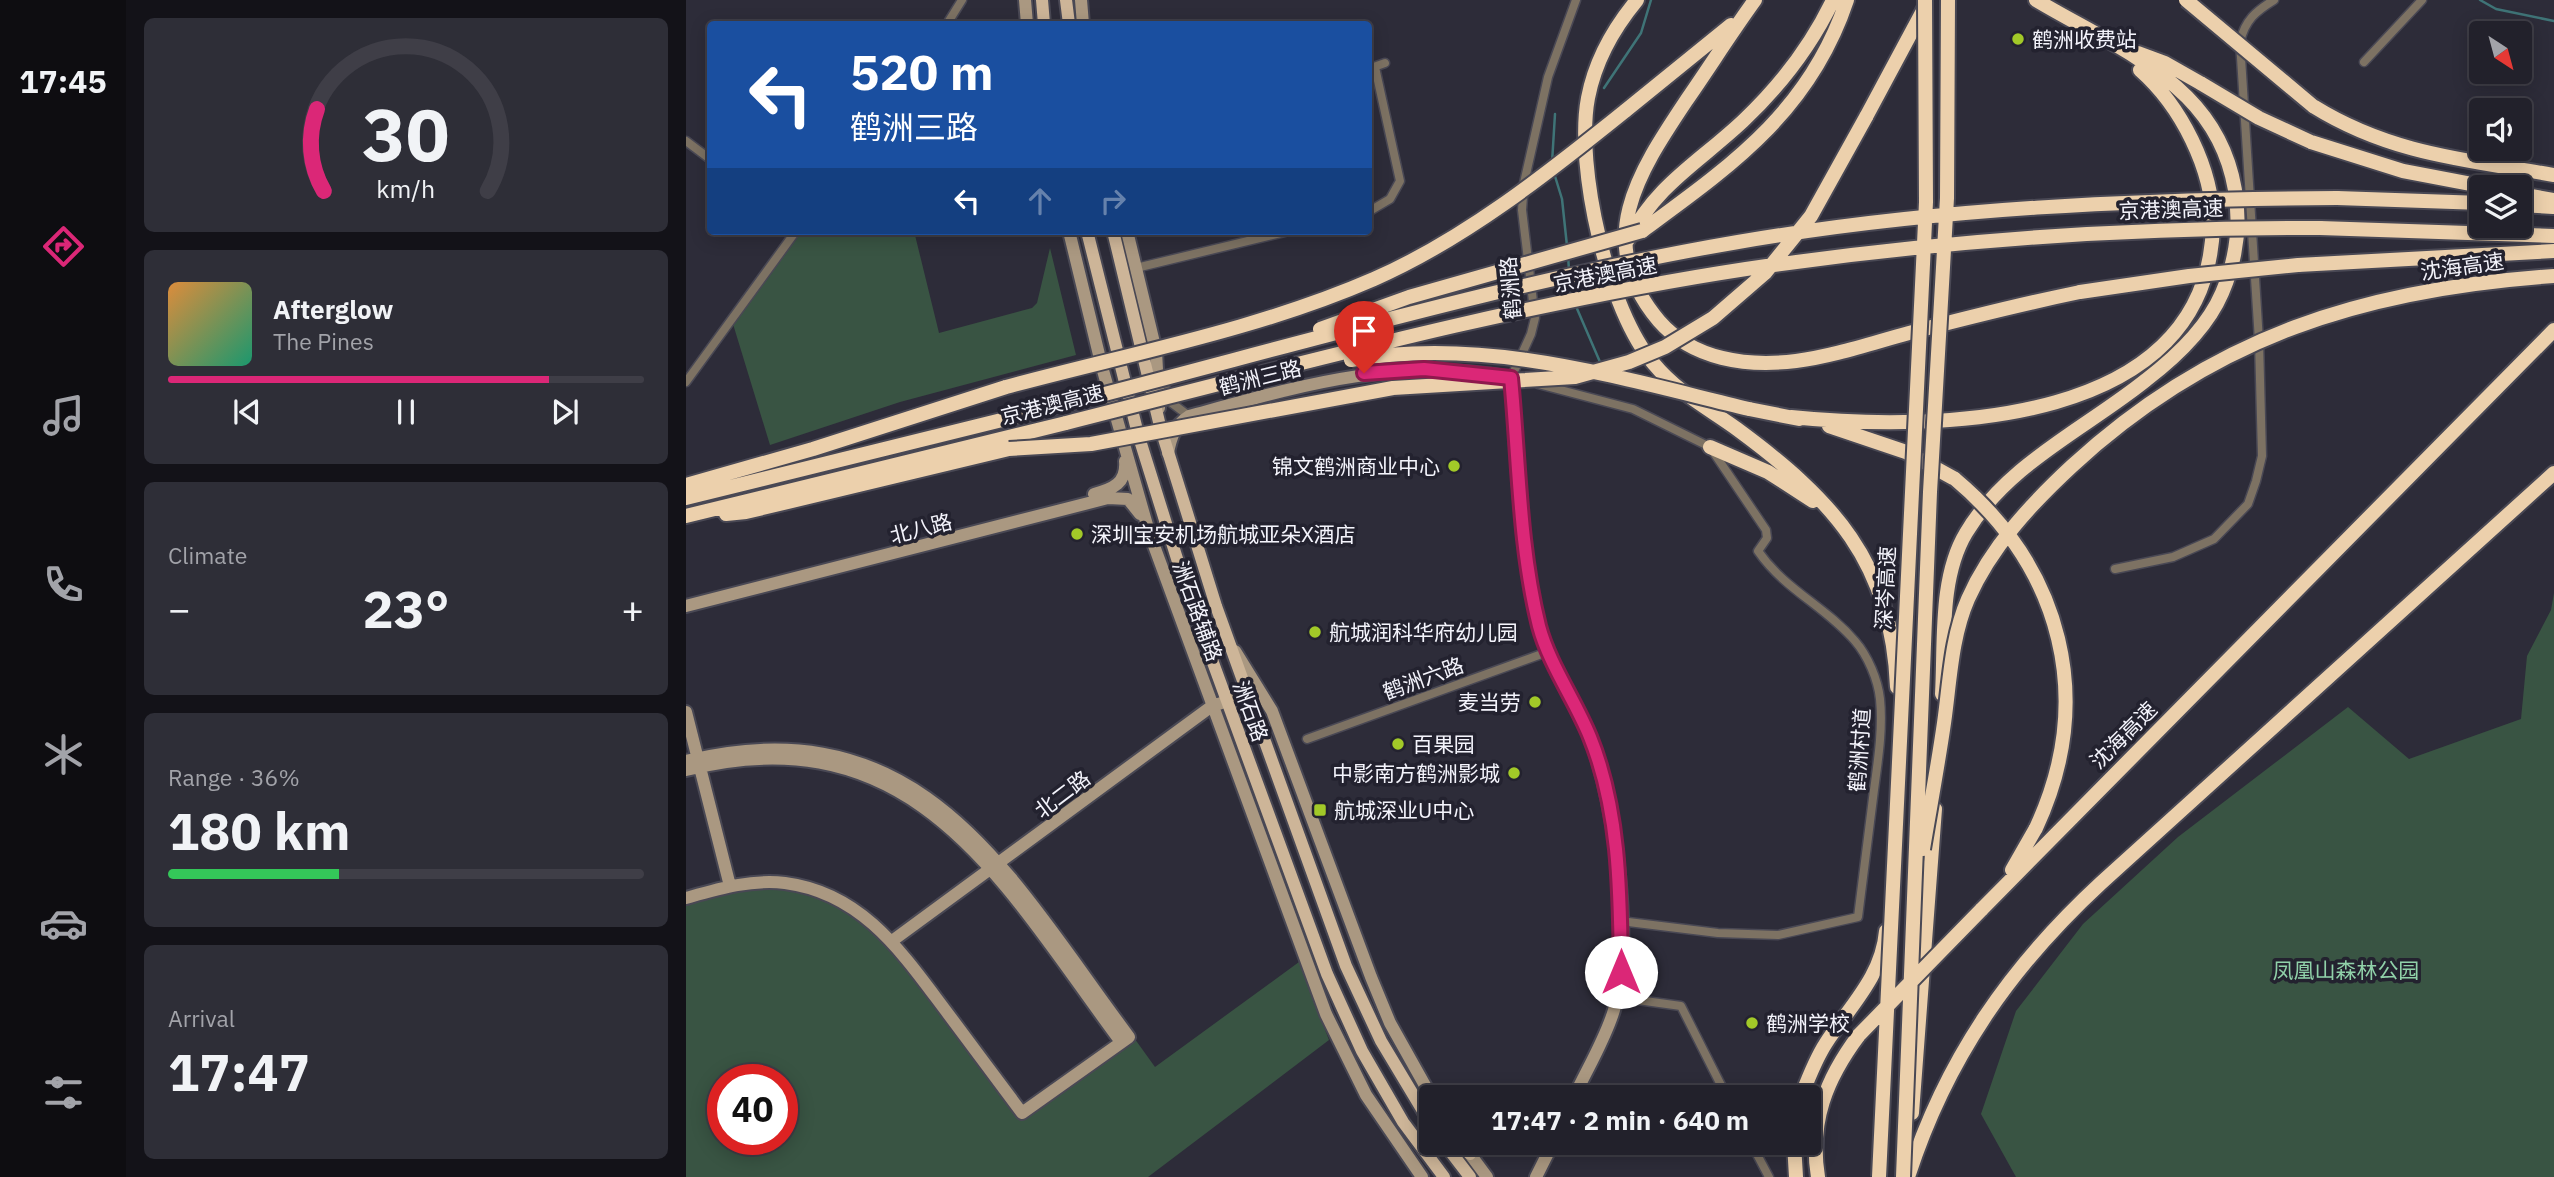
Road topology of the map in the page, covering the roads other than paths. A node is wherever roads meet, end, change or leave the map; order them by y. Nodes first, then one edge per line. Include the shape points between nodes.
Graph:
1 (962, 0) edge
2 (1025, 0) edge
3 (1042, 0) edge
4 (1066, 0) edge
5 (1081, 0) edge
6 (1576, 0) edge
7 (1637, 0) edge
8 (1833, 0) edge
9 (1847, 0) edge
10 (1926, 0) edge
11 (1948, 0) edge
12 (2036, 0) edge
13 (2186, 0) edge
14 (2274, 0) edge
15 (2422, 0) edge
16 (1753, 2) edge
17 (949, 21) edge
18 (1027, 21) edge
19 (1044, 21) edge
20 (1069, 21) edge
21 (1083, 21) edge
22 (2107, 42) junction
23 (2364, 61) dead end
24 (1385, 63) dead end
25 (1372, 68) edge
26 (686, 141) edge
27 (707, 157) edge
28 (2554, 175) edge
29 (2469, 183) edge
30 (2532, 196) edge
31 (2554, 200) edge
32 (2469, 203) edge
33 (2532, 206) edge
34 (2554, 208) edge
35 (1372, 210) edge
36 (793, 235) edge
37 (1070, 235) edge
38 (1088, 235) edge
39 (1114, 235) edge
40 (1128, 235) edge
41 (1272, 235) edge
42 (2554, 236) edge
43 (1625, 245) junction
44 (2554, 251) edge
45 (1136, 268) junction
46 (2554, 276) edge
47 (2554, 330) edge
48 (1156, 351) junction
49 (1220, 364) junction
50 (1511, 378) junction
51 (686, 382) edge
52 (1189, 415) junction
53 (1791, 417) junction
54 (1066, 423) junction
55 (1160, 426) junction
56 (1123, 440) junction
57 (1710, 447) junction
58 (1168, 453) junction
59 (2554, 473) edge
60 (686, 485) edge
61 (686, 498) edge
62 (686, 517) edge
63 (1149, 531) junction
64 (1855, 542) junction
65 (2115, 569) dead end
66 (686, 598) edge
67 (686, 606) edge
68 (1550, 651) junction
69 (1254, 692) junction
70 (1227, 701) junction
71 (1212, 706) junction
72 (686, 712) edge
73 (1307, 739) dead end
74 (695, 762) edge
75 (686, 770) edge
76 (996, 867) junction
77 (730, 886) junction
78 (686, 898) edge
79 (1981, 910) junction
80 (1913, 913) junction
81 (1620, 920) junction
82 (892, 940) junction
83 (1616, 997) junction
84 (1425, 1085) edge
85 (1580, 1085) edge
86 (1721, 1085) edge
87 (1807, 1085) edge
88 (1419, 1109) edge
89 (1453, 1155) edge
90 (1471, 1155) edge
91 (1547, 1155) edge
92 (1757, 1155) edge
93 (1795, 1155) edge
94 (1422, 1177) edge
95 (1444, 1177) edge
96 (1469, 1177) edge
97 (1487, 1177) edge
98 (1536, 1177) edge
99 (1769, 1177) edge
100 (1796, 1177) edge
101 (1818, 1177) edge
102 (1878, 1177) edge
103 (1906, 1177) edge

1 - 17 street
2 - 18 street
3 - 19 main road
4 - 20 main road
5 - 21 street
6 - 50 street, 鹤洲路 via 1548,77 1524,183 1522,210 1535,318
7 - 64 highway via 1599,60 1586,119 1589,174 1617,303 1633,336 1666,377 1797,475 1828,505
8 - 43 highway via 1777,85 1744,120 1659,192
9 - 49 highway, bridge via 1816,70 1782,117 1738,159 1642,231 1409,297
10 - 62 highway, bridge via 1910,38 1798,234 1744,294 1665,347 1575,377 1393,388 1091,444 1009,449 746,512
10 - 102 highway, 深岑高速, bridge via 1926,202
11 - 80 highway, 深岑高速, bridge via 1949,144
12 - 22 highway
13 - 28 highway, bridge via 2312,106 2346,126 2386,143
14 - 65 street via 2254,12 2240,42 2259,341 2262,456 2256,481 2248,504 2214,539 2173,557
15 - 23 street
16 - 43 highway via 1644,167 1626,218
16 - 60 highway, bridge via 1695,57 1486,214 1374,279 1293,311 1006,387
22 - 29 highway, bridge via 2165,63 2259,118 2311,142 2390,168
22 - 53 highway via 2158,86 2171,104 2209,187 2213,217 2208,262 2193,304 2175,331 2125,375 2036,406 1984,417 1917,423
22 - 103 highway via 2178,88 2209,124 2233,173 2237,235 2222,294 2190,340 2148,379 2001,489 1965,534 1954,557 1946,614
24 - 25 street
25 - 35 street via 1400,181 1390,199
26 - 27 street
30 - 31 highway
32 - 49 highway, 京港澳高速, bridge via 2337,198 2089,203 1739,242 1423,310
33 - 34 highway
36 - 51 street
37 - 56 street, 洲石路辅路
38 - 70 main road, 洲石路 via 1138,435
39 - 55 main road, 洲石路
40 - 45 street
41 - 45 street
42 - 54 highway, 京港澳高速, bridge via 2320,228 2186,229 1948,245 1745,269 1438,331
43 - 44 highway, bridge via 1640,295 1663,324 1696,348 1740,362 1796,361 2080,292 2189,276 2298,265
45 - 48 street
46 - 80 highway, 沈海高速, bridge via 2399,296 2279,331 2225,356 2150,403 2103,438 2037,499 1983,572 1957,633
47 - 79 highway, 沈海高速
48 - 52 street via 1170,401
48 - 55 street
49 - 61 highway, 京港澳高速, bridge
50 - 52 street, 鹤洲三路 via 1424,369 1364,373
50 - 57 street, 鹤洲村道 via 1633,409
50 - 68 street, 鹤洲路 via 1531,589
52 - 58 street via 1171,436
53 - 54 highway, bridge via 1559,364 1431,352 1354,359 1168,406
53 - 79 highway, bridge via 1906,452 1955,479 1993,512 2023,552 2047,600 2065,684 2053,788 2005,881
54 - 62 highway, 京港澳高速
55 - 58 main road, 洲石路
56 - 63 street, 洲石路辅路
56 - 66 street, 北八路 via 1124,478 1107,491
57 - 64 highway via 1787,483
57 - 81 street, 鹤洲村道 via 1766,530 1767,538 1758,551 1795,593 1841,625 1870,666 1880,698 1880,742 1858,917 1779,935 1718,933
58 - 69 main road, 洲石路 via 1230,644
59 - 103 highway via 2046,937 2004,986 1970,1038 1926,1122
63 - 67 street, 北八路 via 1128,499 1108,498
63 - 71 street, 洲石路辅路
64 - 87 highway via 1881,597 1896,662 1886,935 1873,975 1826,1043
68 - 73 street, 鹤洲六路
68 - 81 street, 鹤洲路 via 1590,737 1602,775 1620,878
69 - 70 street, 北二路
69 - 84 street via 1279,727 1390,1023
69 - 88 main road, 洲石路 via 1346,966
70 - 71 street, 北二路
70 - 95 main road, 洲石路 via 1327,974 1403,1122
71 - 76 street, 北二路
71 - 94 street, 洲石路辅路 via 1345,1058 1397,1145
72 - 74 street
74 - 75 street
74 - 76 street via 729,752 777,749 827,755 875,769 932,799 981,842
74 - 77 street
76 - 82 street, 北二路
76 - 82 street via 1125,1039 1022,1113
77 - 78 street
77 - 82 street via 775,883 807,887 851,906
79 - 101 highway, 沈海高速, bridge via 1859,1035 1830,1079 1815,1131
80 - 103 highway, 深岑高速, bridge
81 - 83 street, 鹤洲路 via 1621,972
83 - 85 street, 鹤洲路
83 - 86 street via 1681,1006
89 - 96 main road
90 - 97 street
91 - 98 street
92 - 99 street
93 - 100 highway

